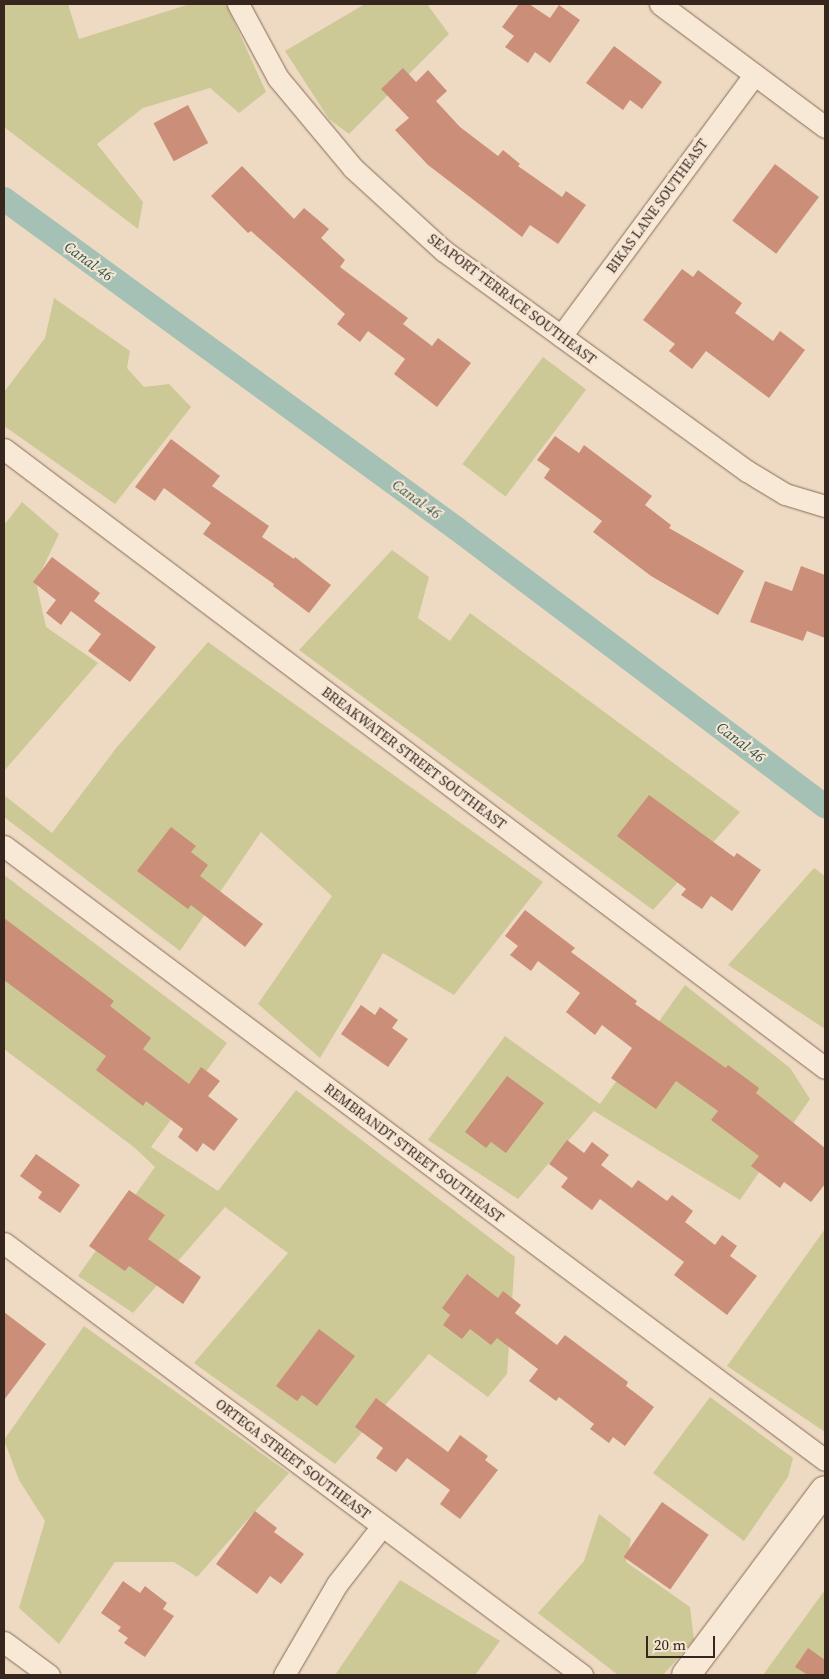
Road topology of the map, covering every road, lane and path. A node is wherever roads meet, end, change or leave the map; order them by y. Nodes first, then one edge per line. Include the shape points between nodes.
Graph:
1 (238, 4) edge
2 (660, 4) edge
3 (754, 75) junction
4 (825, 127) edge
5 (561, 336) junction
6 (4, 449) edge
7 (825, 506) edge
8 (4, 846) edge
9 (825, 1068) edge
10 (4, 1242) edge
11 (825, 1460) edge
12 (825, 1490) edge
13 (382, 1526) junction
14 (4, 1642) edge
15 (49, 1675) edge
16 (284, 1675) edge
17 (582, 1675) edge
18 (686, 1675) edge

1 - 5 street, SEAPORT TERRACE SOUTHEAST via 278,78 352,168 444,251
2 - 3 street
3 - 4 street
3 - 5 street, BIKAS LANE SOUTHEAST
5 - 7 street, SEAPORT TERRACE SOUTHEAST via 747,471 785,494
6 - 9 street, BREAKWATER STREET SOUTHEAST
8 - 11 street, REMBRANDT STREET SOUTHEAST
10 - 13 street, ORTEGA STREET SOUTHEAST
12 - 18 street
13 - 16 street via 338,1584
13 - 17 street, ORTEGA STREET SOUTHEAST
14 - 15 street

